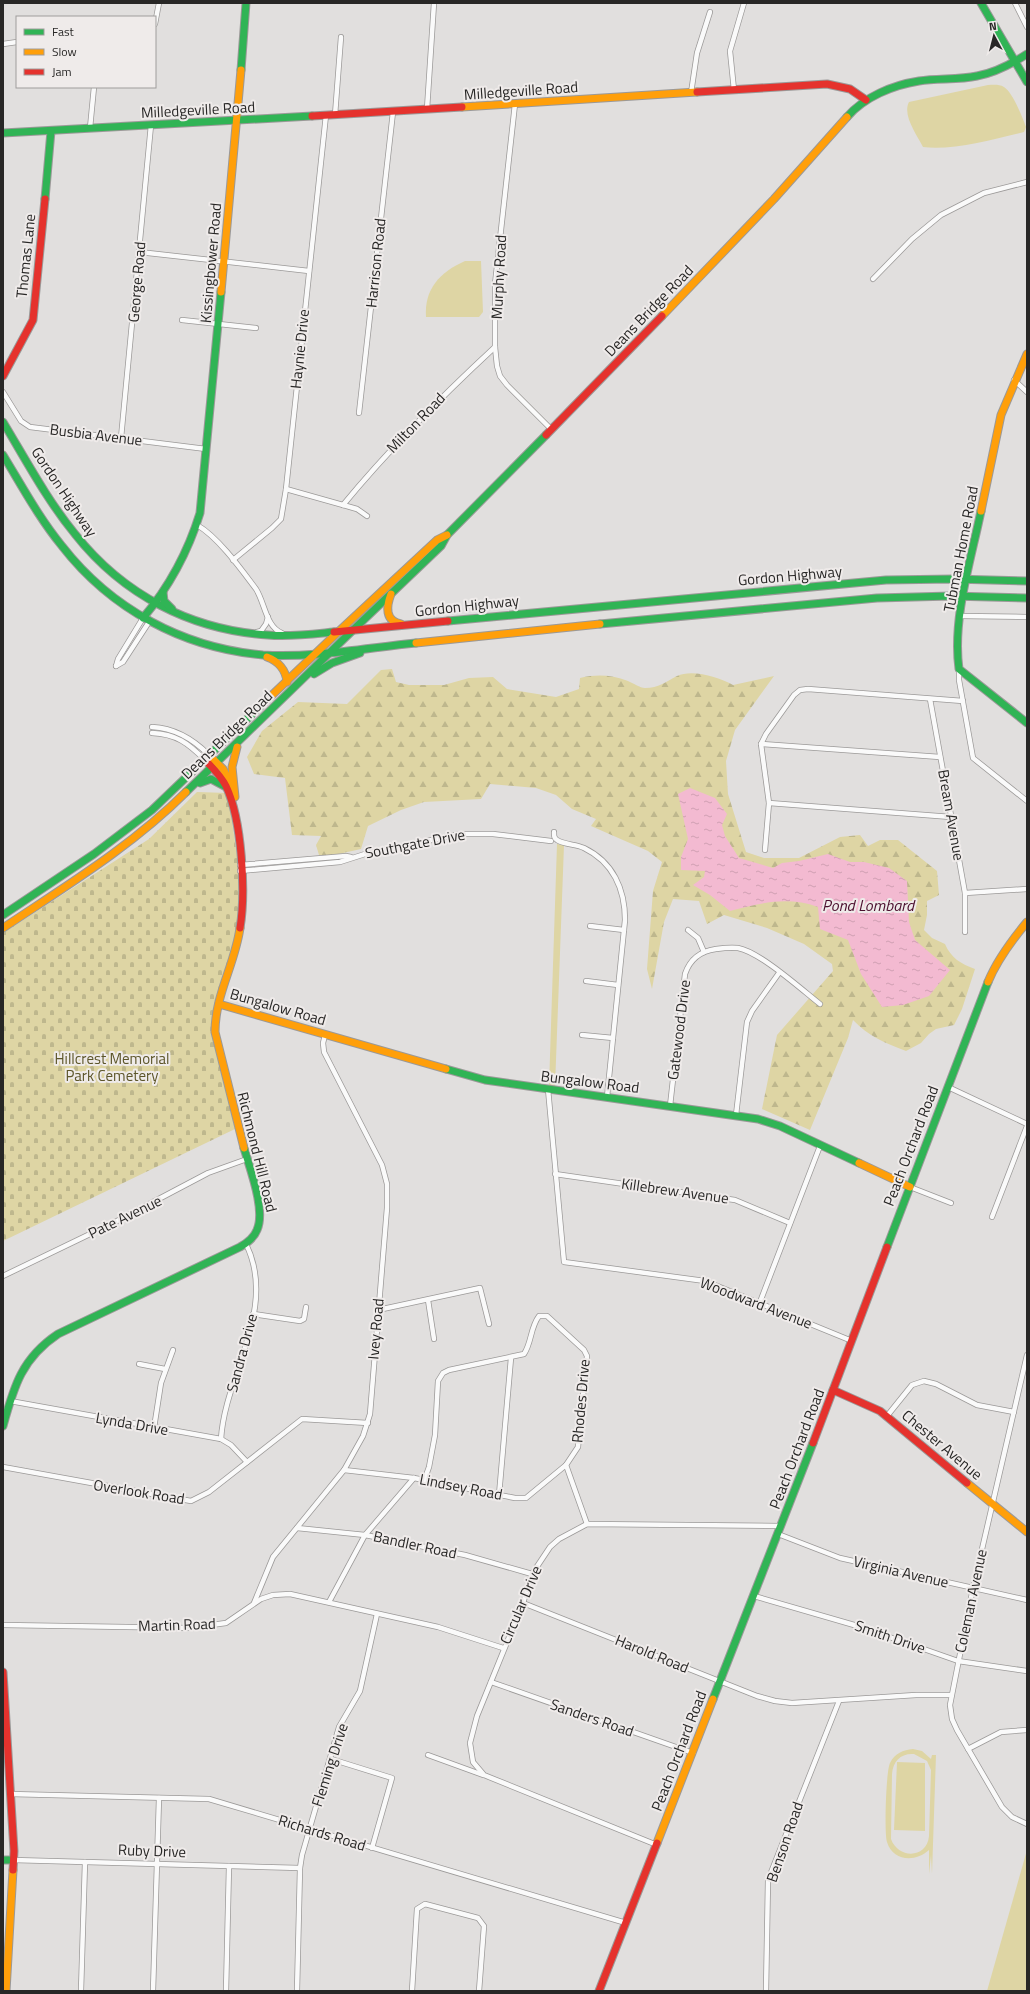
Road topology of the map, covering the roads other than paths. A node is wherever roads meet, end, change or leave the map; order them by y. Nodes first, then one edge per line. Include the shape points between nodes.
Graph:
1 (159, 3) edge
2 (246, 3) edge
3 (434, 3) edge
4 (744, 3) edge
5 (981, 3) edge
6 (1015, 3) edge
7 (710, 12) dead end
8 (156, 19) edge
9 (1027, 27) edge
10 (341, 37) dead end
11 (16, 42) edge
12 (3, 44) edge
13 (1027, 54) edge
14 (1014, 62) junction
15 (1027, 82) edge
16 (94, 88) edge
17 (734, 90) junction
18 (691, 93) junction
19 (866, 100) junction
20 (515, 104) junction
21 (427, 110) junction
22 (393, 112) junction
23 (326, 115) junction
24 (335, 115) junction
25 (238, 120) junction
26 (151, 125) junction
27 (90, 128) junction
28 (50, 131) junction
29 (3, 133) edge
30 (1027, 182) edge
31 (139, 252) junction
32 (224, 262) junction
33 (309, 272) junction
34 (873, 279) dead end
35 (182, 320) dead end
36 (218, 325) junction
37 (256, 328) dead end
38 (495, 347) junction
39 (1027, 354) edge
40 (3, 376) edge
41 (1014, 380) junction
42 (3, 392) edge
43 (1027, 392) edge
44 (359, 413) dead end
45 (3, 422) edge
46 (552, 430) junction
47 (121, 438) junction
48 (206, 449) junction
49 (3, 455) edge
50 (286, 489) junction
51 (343, 505) junction
52 (367, 516) dead end
53 (197, 525) junction
54 (447, 535) junction
55 (233, 560) junction
56 (968, 579) junction
57 (1027, 581) edge
58 (163, 592) junction
59 (391, 594) junction
60 (964, 596) junction
61 (1027, 598) edge
62 (156, 604) junction
63 (961, 616) junction
64 (268, 617) junction
65 (1027, 617) edge
66 (146, 620) junction
67 (203, 624) junction
68 (410, 625) junction
69 (353, 630) junction
70 (338, 632) junction
71 (247, 634) junction
72 (292, 636) junction
73 (131, 645) junction
74 (393, 646) junction
75 (331, 652) junction
76 (316, 653) junction
77 (260, 655) junction
78 (959, 669) junction
79 (287, 682) junction
80 (297, 686) junction
81 (930, 698) junction
82 (963, 701) junction
83 (1027, 723) edge
84 (152, 730) dead end
85 (243, 738) junction
86 (761, 744) junction
87 (940, 757) junction
88 (207, 758) junction
89 (215, 766) junction
90 (226, 787) junction
91 (193, 788) junction
92 (235, 797) junction
93 (1027, 801) edge
94 (769, 803) junction
95 (951, 816) junction
96 (235, 818) junction
97 (554, 832) dead end
98 (551, 841) dead end
99 (765, 850) dead end
100 (240, 868) junction
101 (1027, 889) edge
102 (965, 893) junction
103 (3, 915) edge
104 (1027, 922) edge
105 (590, 926) dead end
106 (3, 928) edge
107 (624, 930) junction
108 (688, 930) dead end
109 (965, 932) dead end
110 (704, 952) junction
111 (779, 973) junction
112 (586, 981) dead end
113 (618, 985) junction
114 (219, 1004) junction
115 (820, 1004) dead end
116 (325, 1035) junction
117 (582, 1035) dead end
118 (613, 1038) junction
119 (948, 1087) junction
120 (548, 1089) junction
121 (607, 1097) junction
122 (670, 1106) junction
123 (736, 1114) junction
124 (1027, 1125) edge
125 (820, 1146) junction
126 (247, 1159) junction
127 (555, 1174) junction
128 (910, 1187) junction
129 (951, 1203) dead end
130 (992, 1217) dead end
131 (790, 1223) junction
132 (246, 1244) junction
133 (3, 1276) edge
134 (428, 1300) junction
135 (760, 1302) junction
136 (306, 1308) dead end
137 (378, 1310) junction
138 (253, 1314) junction
139 (489, 1324) dead end
140 (434, 1340) dead end
141 (852, 1341) junction
142 (173, 1350) dead end
143 (1027, 1355) edge
144 (511, 1358) junction
145 (139, 1364) dead end
146 (165, 1369) junction
147 (833, 1390) junction
148 (10, 1401) junction
149 (1014, 1412) junction
150 (887, 1416) junction
151 (368, 1423) junction
152 (3, 1426) edge
153 (154, 1428) junction
154 (221, 1439) junction
155 (247, 1462) junction
156 (566, 1465) junction
157 (3, 1467) edge
158 (344, 1470) junction
159 (414, 1478) junction
160 (424, 1481) junction
161 (500, 1495) junction
162 (992, 1505) junction
163 (588, 1524) junction
164 (781, 1526) junction
165 (297, 1528) junction
166 (1027, 1532) edge
167 (778, 1534) junction
168 (365, 1535) junction
169 (532, 1574) junction
170 (973, 1588) junction
171 (754, 1596) junction
172 (1027, 1600) edge
173 (329, 1602) junction
174 (523, 1602) junction
175 (254, 1603) junction
176 (377, 1614) junction
177 (3, 1625) edge
178 (503, 1648) junction
179 (958, 1661) junction
180 (1027, 1671) edge
181 (3, 1672) edge
182 (721, 1681) junction
183 (491, 1682) junction
184 (951, 1696) junction
185 (839, 1701) junction
186 (1027, 1730) edge
187 (968, 1750) junction
188 (692, 1753) junction
189 (428, 1755) dead end
190 (331, 1759) junction
191 (484, 1775) junction
192 (10, 1794) junction
193 (159, 1798) junction
194 (1027, 1824) edge
195 (310, 1830) junction
196 (657, 1845) junction
197 (372, 1848) junction
198 (3, 1860) edge
199 (13, 1860) junction
200 (85, 1862) junction
201 (157, 1864) junction
202 (229, 1866) junction
203 (300, 1868) junction
204 (626, 1923) junction
205 (6, 1991) edge
206 (81, 1991) edge
207 (153, 1991) edge
208 (226, 1991) edge
209 (297, 1991) edge
210 (412, 1991) edge
211 (479, 1991) edge
212 (599, 1991) edge
213 (766, 1991) edge

1 - 8 street
2 - 25 main road, Kissingbower Road
3 - 21 street
4 - 17 street via 730,51
5 - 14 main road
6 - 9 street
7 - 18 street via 697,53
10 - 24 street
11 - 12 street
13 - 14 main road
14 - 15 main road
14 - 19 main road via 978,76 919,81 897,86
16 - 27 street
17 - 18 main road, Milledgeville Road
17 - 19 main road, Milledgeville Road via 840,84 856,90
18 - 20 main road, Milledgeville Road
19 - 46 main road, Deans Bridge Road via 850,113 760,214
20 - 21 main road, Milledgeville Road
20 - 38 street, Murphy Road via 495,284
21 - 22 main road, Milledgeville Road
22 - 24 main road, Milledgeville Road
22 - 44 street, Harrison Road
23 - 24 main road, Milledgeville Road
23 - 25 main road, Milledgeville Road
23 - 33 street, Haynie Drive
25 - 26 main road, Milledgeville Road
25 - 32 main road, Kissingbower Road
26 - 27 main road, Milledgeville Road
26 - 31 street, George Road
27 - 28 main road, Milledgeville Road
28 - 29 main road, Milledgeville Road
28 - 40 main road, Thomas Lane via 33,320
30 - 34 street via 984,193 941,215 912,239
31 - 32 street
31 - 47 street, George Road
32 - 33 street
32 - 36 main road, Kissingbower Road
33 - 50 street, Haynie Drive
35 - 36 street
36 - 37 street
36 - 48 main road, Kissingbower Road
38 - 46 street, Murphy Road via 500,376
38 - 51 street, Milton Road via 445,393 379,462
39 - 41 main road, Tubman Home Road
41 - 43 street
41 - 56 main road, Tubman Home Road via 997,434
42 - 47 street, Busbia Avenue via 21,420 30,427
45 - 62 main road, Gordon Highway via 63,519 86,548 124,584
46 - 54 main road, Deans Bridge Road
47 - 48 street, Busbia Avenue
48 - 53 main road, Kissingbower Road
49 - 66 main road, Gordon Highway via 48,528 66,552 102,589
50 - 51 street
50 - 55 street, Haynie Drive via 281,519
51 - 52 street via 357,509
53 - 55 street via 208,531
53 - 58 main road, Kissingbower Road
54 - 59 main road, Deans Bridge Road via 440,546
54 - 70 main road, Deans Bridge Road via 437,540
55 - 64 street via 256,590
56 - 57 main road, Gordon Highway
56 - 60 main road, Tubman Home Road
56 - 68 main road, Gordon Highway via 856,583
58 - 62 main road, Kissingbower Road
58 - 67 main road via 163,599 168,606
59 - 68 main road via 386,609 389,618 397,624
59 - 69 main road, Deans Bridge Road
60 - 61 main road, Gordon Highway
60 - 63 main road, Tubman Home Road
60 - 74 main road, Gordon Highway via 877,598
62 - 66 main road, Kissingbower Road
62 - 67 main road, Gordon Highway
63 - 65 street
63 - 78 main road, Tubman Home Road via 957,654
64 - 71 street via 261,631
64 - 72 street via 280,633
66 - 73 street, Kissingbower Road
66 - 73 street, Kissingbower Road
66 - 77 main road, Gordon Highway via 181,638
67 - 71 main road, Gordon Highway
68 - 69 main road, Gordon Highway
69 - 70 main road, Gordon Highway
69 - 75 main road, Deans Bridge Road
70 - 72 main road, Gordon Highway
70 - 76 main road, Deans Bridge Road
71 - 72 main road, Gordon Highway
73 - 73 street, Kissingbower Road via 122,662 116,666 118,659
74 - 75 main road, Gordon Highway
74 - 80 main road via 344,658 324,667
75 - 76 main road, Gordon Highway
75 - 80 main road, Deans Bridge Road
76 - 77 main road, Gordon Highway
76 - 79 main road, Deans Bridge Road
77 - 79 main road via 275,660 286,673
78 - 82 street
78 - 83 main road
79 - 88 main road, Deans Bridge Road
80 - 85 main road, Deans Bridge Road
81 - 82 street
81 - 86 street via 808,689 797,692
81 - 87 street, Bream Avenue
82 - 93 street via 973,758
84 - 88 street, Richmond Hill Road via 173,735
85 - 89 main road, Deans Bridge Road
85 - 92 main road via 232,761
86 - 87 street
86 - 94 street
87 - 95 street, Bream Avenue
88 - 89 main road, Richmond Hill Road
88 - 103 main road, Deans Bridge Road via 158,805 117,838
89 - 90 main road, Richmond Hill Road
89 - 91 main road, Deans Bridge Road
89 - 92 main road, Richmond Hill Road via 227,775
90 - 91 main road via 218,781 208,779
90 - 96 main road, Richmond Hill Road
91 - 106 main road, Deans Bridge Road via 123,847
92 - 96 main road, Richmond Hill Road
94 - 95 street
94 - 99 street
95 - 102 street, Bream Avenue
96 - 100 main road, Richmond Hill Road
97 - 107 street via 557,840 584,847 611,870 624,898
98 - 100 street, Southgate Drive via 493,834 460,834 351,857
100 - 114 main road, Richmond Hill Road via 241,925
101 - 102 street
102 - 109 street, Bream Avenue
104 - 119 main road, Peach Orchard Road via 1001,956 983,994
105 - 107 street
107 - 113 street
108 - 110 street via 698,938
110 - 111 street via 741,949
110 - 122 street, Gatewood Drive via 692,961 685,974
111 - 115 street
111 - 123 street via 747,1022
112 - 113 street
113 - 118 street
114 - 116 main road, Bungalow Road
114 - 126 main road, Richmond Hill Road via 215,1032
116 - 120 main road, Bungalow Road via 462,1075
116 - 137 street, Ivey Road via 322,1046 324,1052 378,1156 387,1180
117 - 118 street
118 - 121 street
119 - 124 street
119 - 128 main road, Peach Orchard Road
120 - 121 main road, Bungalow Road
120 - 127 street
121 - 122 main road, Bungalow Road
122 - 123 main road, Bungalow Road
123 - 125 main road, Bungalow Road via 767,1121
124 - 130 street
125 - 128 main road, Bungalow Road
125 - 131 street
126 - 132 main road, Richmond Hill Road via 261,1223 258,1233
126 - 133 street, Pate Avenue via 208,1172 124,1218
127 - 131 street, Killebrew Avenue via 735,1200
127 - 135 street, Woodward Avenue via 564,1262 704,1281
128 - 129 street, Bungalow Road
128 - 141 main road, Peach Orchard Road
131 - 135 street
132 - 138 street, Sandra Drive via 257,1284
132 - 148 main road, Richmond Hill Road via 42,1344 26,1362
134 - 137 street
134 - 139 street via 480,1288
134 - 140 street
135 - 141 street, Woodward Avenue
136 - 138 street via 304,1319 300,1322
137 - 151 street, Ivey Road
138 - 154 street, Sandra Drive via 247,1345 226,1409
141 - 147 main road, Peach Orchard Road
142 - 146 street
143 - 149 street, Coleman Avenue
144 - 156 street, Rhodes Drive via 524,1354 527,1350 534,1323 539,1316 547,1316 584,1350 586,1356 578,1447
144 - 160 street, Rhodes Drive via 443,1373 438,1381 436,1435
144 - 161 street
145 - 146 street
146 - 153 street
147 - 150 main road, Chester Avenue via 871,1406
147 - 164 main road, Peach Orchard Road
148 - 152 main road, Richmond Hill Road
148 - 153 street, Lynda Drive
149 - 150 street via 977,1405 936,1384 924,1381 912,1386
149 - 162 street, Coleman Avenue
150 - 162 main road, Chester Avenue
151 - 155 street, Overlook Road via 302,1419
151 - 158 street, Ivey Road
153 - 154 street, Lynda Drive
154 - 155 street, Lynda Drive via 231,1445
155 - 157 street, Overlook Road via 209,1492 191,1501
156 - 161 street, Lindsey Road via 526,1498
156 - 163 street
158 - 159 street, Lindsey Road
158 - 165 street, Ivey Road
159 - 160 street, Lindsey Road
159 - 168 street
160 - 161 street, Lindsey Road
162 - 166 main road, Chester Avenue
162 - 170 street, Coleman Avenue
163 - 164 street, Circular Drive
163 - 169 street, Circular Drive via 559,1539 550,1547
164 - 167 main road, Peach Orchard Road
165 - 168 street, Bandler Road
165 - 175 street, Ivey Road via 273,1557
167 - 170 street, Virginia Avenue via 840,1558
167 - 171 main road, Peach Orchard Road
168 - 169 street, Bandler Road via 465,1555
168 - 173 street
169 - 174 street, Circular Drive
170 - 172 street, Virginia Avenue
170 - 179 street, Coleman Avenue
171 - 179 street, Smith Drive via 862,1627
171 - 182 main road, Peach Orchard Road
173 - 175 street, Martin Road via 296,1594 281,1594
173 - 176 street, Martin Road
174 - 178 street, Circular Drive
174 - 182 street, Harold Road
175 - 177 street, Martin Road via 226,1623 189,1628
176 - 178 street, Martin Road via 438,1627
176 - 190 street, Fleming Drive via 360,1691 339,1728
178 - 183 street, Circular Drive
179 - 180 street, Smith Drive
179 - 184 street, Coleman Avenue
181 - 192 main road
182 - 185 street, Harold Road via 757,1696 783,1703
182 - 188 main road, Peach Orchard Road
183 - 188 street, Sanders Road
183 - 191 street, Circular Drive via 477,1716 470,1743 473,1762
184 - 185 street, Harold Road via 922,1694
184 - 187 street, Coleman Avenue via 952,1719
185 - 213 street, Benson Road via 768,1880
186 - 187 street via 1001,1732
187 - 194 street, Coleman Avenue via 1002,1807 1012,1817
188 - 196 main road, Peach Orchard Road
189 - 191 street
190 - 195 street, Fleming Drive
190 - 197 street via 392,1778
191 - 196 street
192 - 193 street, Richards Road
192 - 199 main road
193 - 195 street, Richards Road via 209,1799
193 - 201 street
195 - 197 street, Richards Road
195 - 203 street, Fleming Drive
196 - 204 main road, Peach Orchard Road
197 - 204 street, Richards Road
198 - 199 main road, Ruby Drive
199 - 200 street, Ruby Drive
199 - 205 main road
200 - 201 street, Ruby Drive
200 - 206 street
201 - 202 street, Ruby Drive
201 - 207 street
202 - 203 street, Ruby Drive
202 - 208 street
203 - 209 street, Fleming Drive
204 - 212 main road, Peach Orchard Road
210 - 211 street via 417,1909 425,1904 478,1918 484,1926

